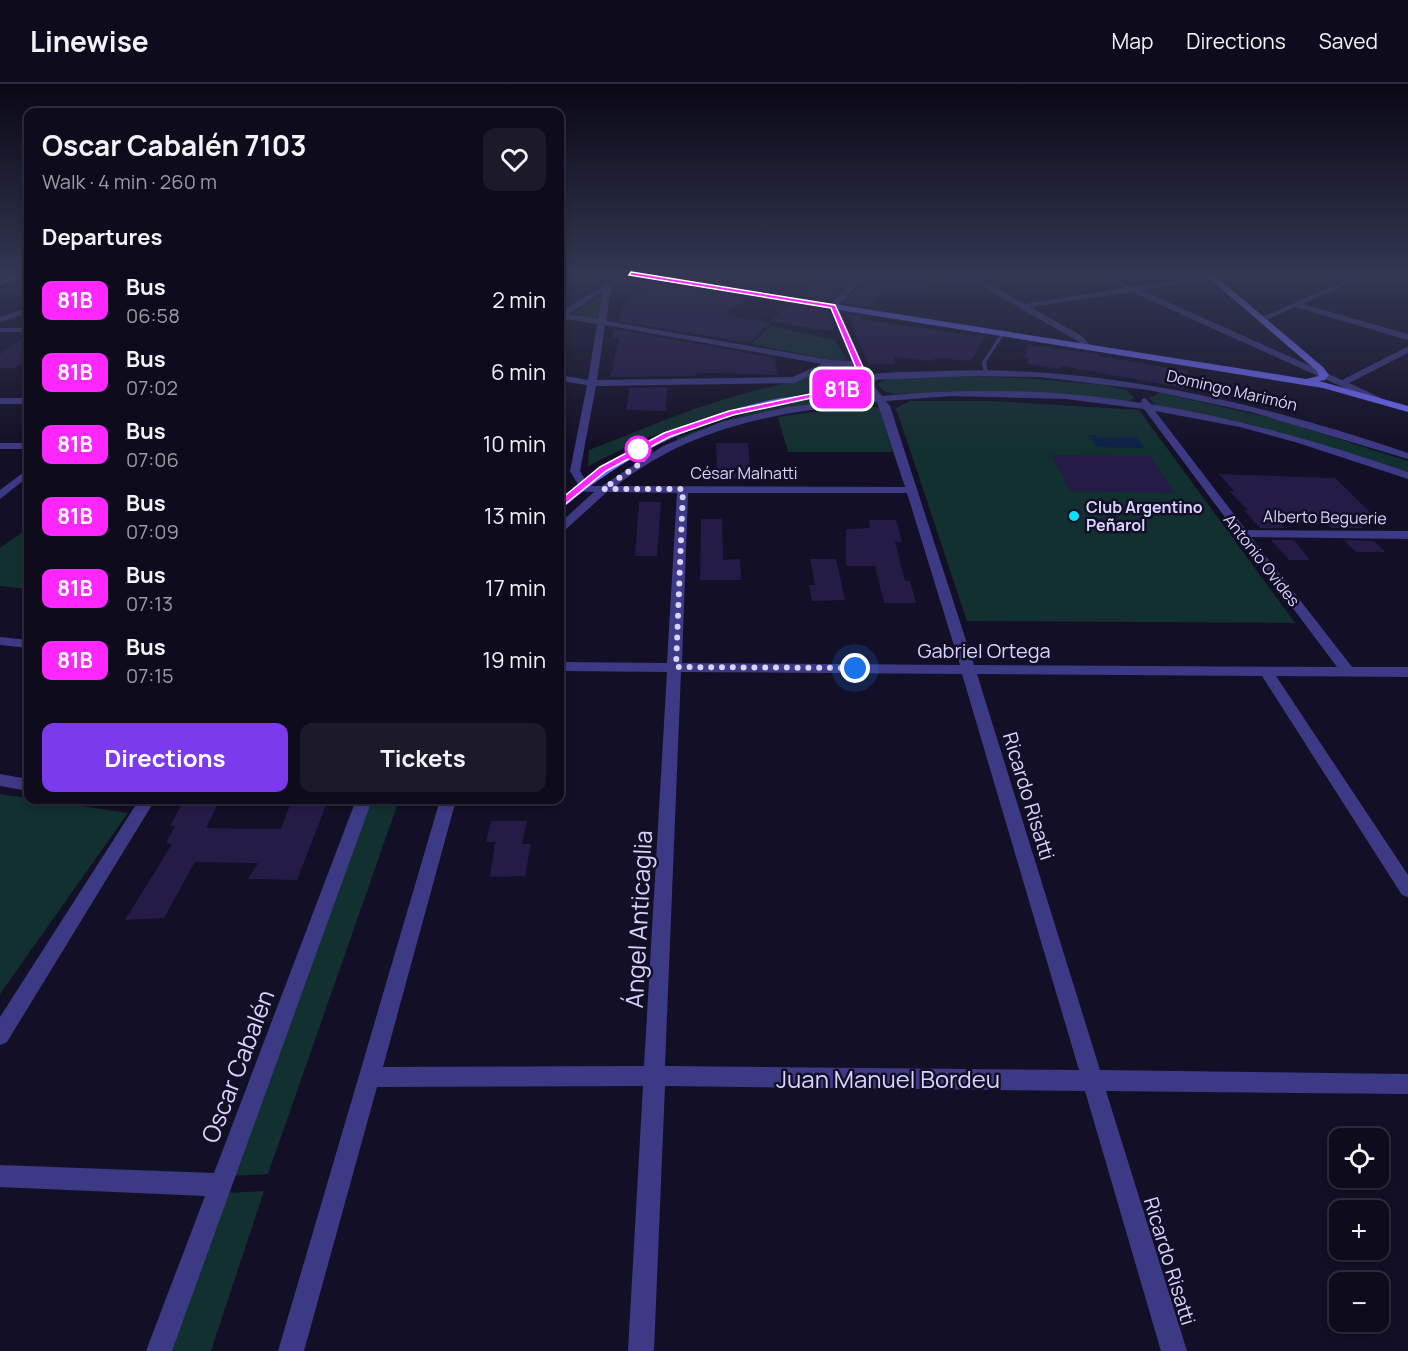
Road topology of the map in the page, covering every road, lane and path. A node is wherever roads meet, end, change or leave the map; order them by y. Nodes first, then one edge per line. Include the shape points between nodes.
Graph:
1 (599, 333) edge
2 (659, 333) edge
3 (844, 333) edge
4 (1003, 333) joint
5 (1070, 333) edge
6 (1227, 333) edge
7 (1278, 333) edge
8 (1087, 346) junction
9 (1408, 350) edge
10 (831, 363) junction
11 (857, 364) junction
12 (986, 373) junction
13 (1323, 377) junction
14 (564, 379) edge
15 (865, 379) junction
16 (1304, 382) junction
17 (592, 383) junction
18 (1341, 384) junction
19 (1142, 386) junction
20 (880, 399) junction
21 (1380, 400) junction
22 (0, 401) edge
23 (24, 401) edge
24 (1147, 407) junction
25 (1408, 409) edge
26 (0, 446) edge
27 (24, 446) edge
28 (1408, 456) edge
29 (24, 475) edge
30 (1408, 476) edge
31 (580, 487) junction
32 (603, 489) junction
33 (683, 489) junction
34 (910, 490) junction
35 (0, 496) edge
36 (564, 501) edge
37 (564, 525) edge
38 (1241, 532) junction
39 (1408, 535) edge
40 (0, 641) edge
41 (24, 644) edge
42 (564, 667) edge
43 (676, 667) junction
44 (968, 669) junction
45 (1266, 671) junction
46 (1348, 671) junction
47 (1408, 672) edge
48 (0, 780) edge
49 (24, 784) edge
50 (144, 804) edge
51 (362, 804) edge
52 (447, 804) edge
53 (1408, 890) edge
54 (0, 1035) edge
55 (655, 1076) junction
56 (368, 1077) junction
57 (1091, 1080) junction
58 (1408, 1084) edge
59 (0, 1176) edge
60 (219, 1185) junction
61 (159, 1351) edge
62 (291, 1351) edge
63 (641, 1351) edge
64 (1174, 1351) edge

1 - 17 street
2 - 10 street
3 - 11 main road, Ricardo Risatti
4 - 8 main road
4 - 12 lane via 984,362
5 - 8 street
6 - 13 street
7 - 13 main road via 1320,369
8 - 16 main road
9 - 18 street
10 - 11 street
10 - 17 street via 794,380
11 - 15 main road, Ricardo Risatti
12 - 15 street, Domingo Marimón
12 - 19 street, Domingo Marimón
13 - 16 main road
13 - 18 street
14 - 17 street
15 - 20 street, Ricardo Risatti
15 - 31 main road via 855,386 741,410 687,427 634,451
16 - 21 main road
17 - 31 street via 575,471
18 - 21 street
19 - 24 street, Antonio Ovides
19 - 28 street, Domingo Marimón via 1274,414
20 - 24 street via 951,393 1011,394
20 - 32 street via 786,410 725,424 657,453
20 - 34 street, Ricardo Risatti
21 - 25 main road
22 - 23 street
24 - 30 street via 1268,433
24 - 38 street, Antonio Ovides
26 - 27 street
29 - 35 street
31 - 32 street, César Malnatti
31 - 36 main road
32 - 33 street, César Malnatti
32 - 37 street
33 - 34 street, César Malnatti
33 - 43 street, Ángel Anticaglia
34 - 44 street, Ricardo Risatti
38 - 39 street, Alberto Beguerie
38 - 46 street, Antonio Ovides
40 - 41 street
42 - 43 street, Gabriel Ortega
43 - 44 street, Gabriel Ortega
43 - 55 street, Ángel Anticaglia
44 - 45 street, Gabriel Ortega
44 - 57 street, Ricardo Risatti
45 - 46 street, Gabriel Ortega
45 - 53 street
46 - 47 street, Gabriel Ortega
48 - 49 street
50 - 54 street
51 - 60 street, Oscar Cabalén
52 - 56 street
55 - 56 street, Juan Manuel Bordeu
55 - 57 street, Juan Manuel Bordeu
55 - 63 street, Ángel Anticaglia
56 - 62 street
57 - 58 street, Juan Manuel Bordeu
57 - 64 street, Ricardo Risatti
59 - 60 street
60 - 61 street, Oscar Cabalén

